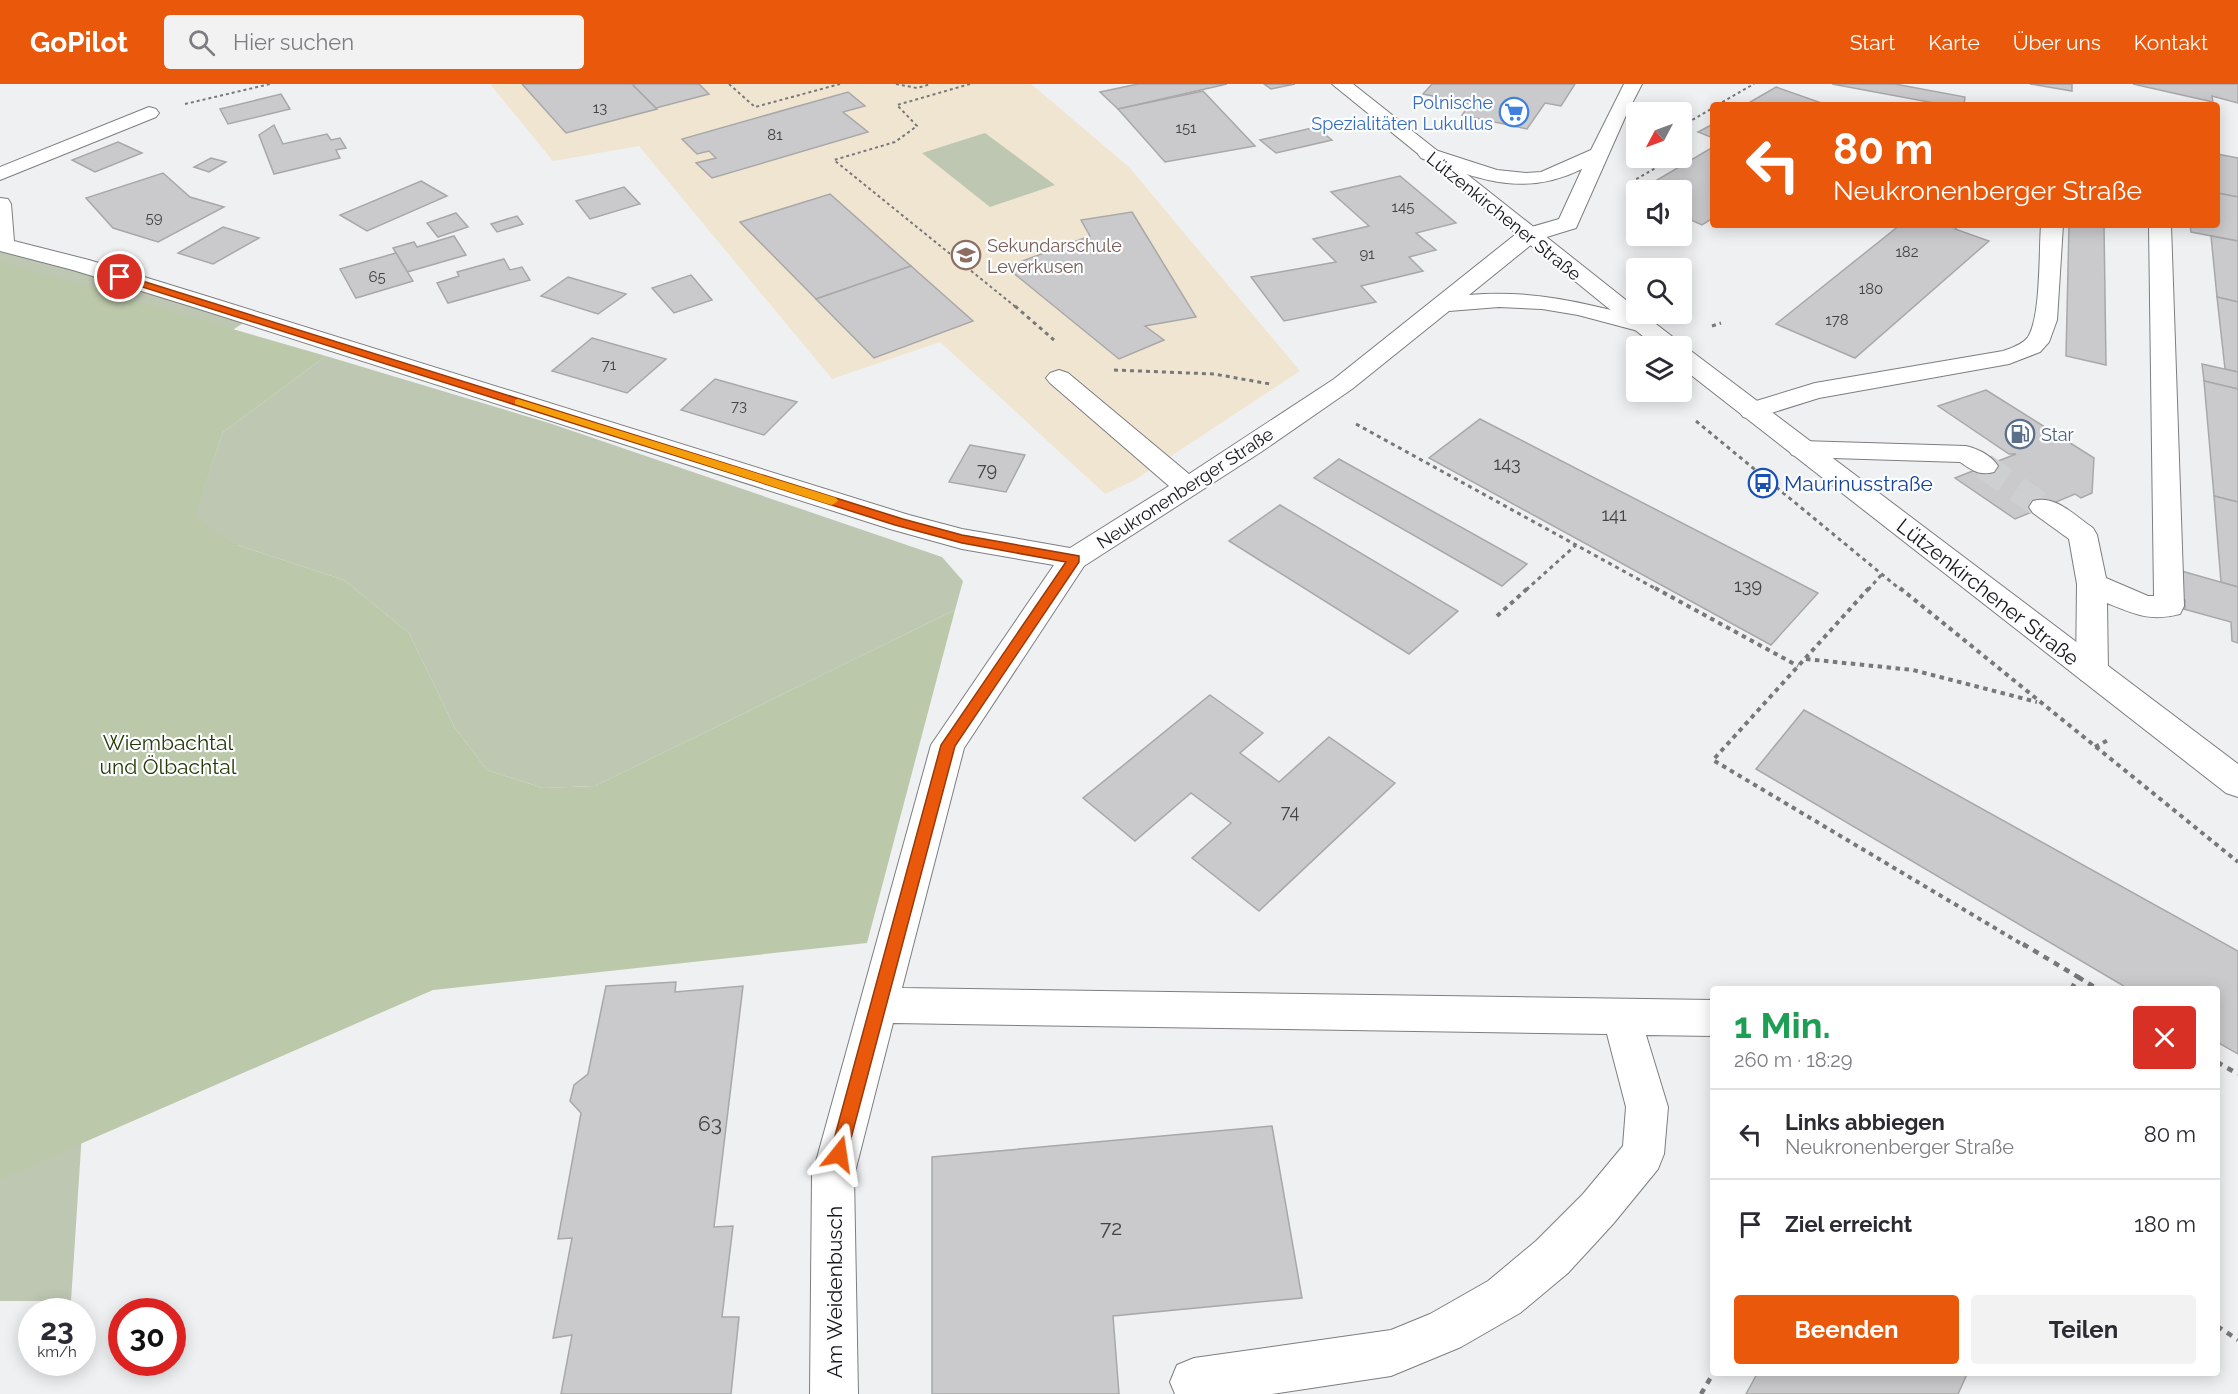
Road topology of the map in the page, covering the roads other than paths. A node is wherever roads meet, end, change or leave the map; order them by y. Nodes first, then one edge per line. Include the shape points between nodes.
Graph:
1 (1341, 84) edge
2 (1633, 84) edge
3 (149, 113) road end
4 (1599, 153) junction
5 (1428, 154) junction
6 (0, 174) edge
7 (0, 204) edge
8 (2052, 228) edge
9 (2160, 228) edge
10 (1529, 235) junction
11 (2, 244) edge
12 (1442, 305) junction
13 (1642, 325) junction
14 (1656, 336) edge
15 (1692, 364) edge
16 (1059, 378) dead end
17 (1752, 411) junction
18 (1802, 449) junction
19 (1984, 466) tunnel mouth
20 (1187, 487) junction
21 (2043, 507) tunnel mouth
22 (1074, 559) junction
23 (2092, 584) junction
24 (2092, 672) junction
25 (2238, 783) edge
26 (878, 1005) junction
27 (1620, 1017) junction
28 (1710, 1018) edge
29 (1194, 1382) dead end
30 (834, 1394) edge

1 - 5 street, Lützenkirchener Straße
2 - 4 street
3 - 6 street
4 - 5 street via 1541,178 1489,174
4 - 10 street via 1568,223
5 - 10 street, Lützenkirchener Straße
7 - 11 street
8 - 17 street via 2045,328 2036,344 2025,351 1815,391
9 - 23 street via 2169,606 2145,607
10 - 12 street, Neukronenberger Straße
10 - 13 street, Lützenkirchener Straße
11 - 22 street, Neukronenberger Straße via 188,298 900,522 962,539
12 - 13 street via 1516,300 1559,304
12 - 20 street, Neukronenberger Straße via 1343,384
13 - 14 street, Lützenkirchener Straße
15 - 17 street, Lützenkirchener Straße
16 - 20 street
17 - 18 street, Lützenkirchener Straße
18 - 19 street via 1966,454
18 - 24 street, Lützenkirchener Straße
20 - 22 street, Neukronenberger Straße
21 - 23 street via 2083,535
22 - 26 street, Am Weidenbusch via 948,745
23 - 24 street
24 - 25 street, Lützenkirchener Straße
26 - 27 street
26 - 30 street, Am Weidenbusch via 833,1176
27 - 28 street
27 - 29 street via 1647,1107 1643,1154 1552,1257 1504,1297 1445,1331 1391,1353

